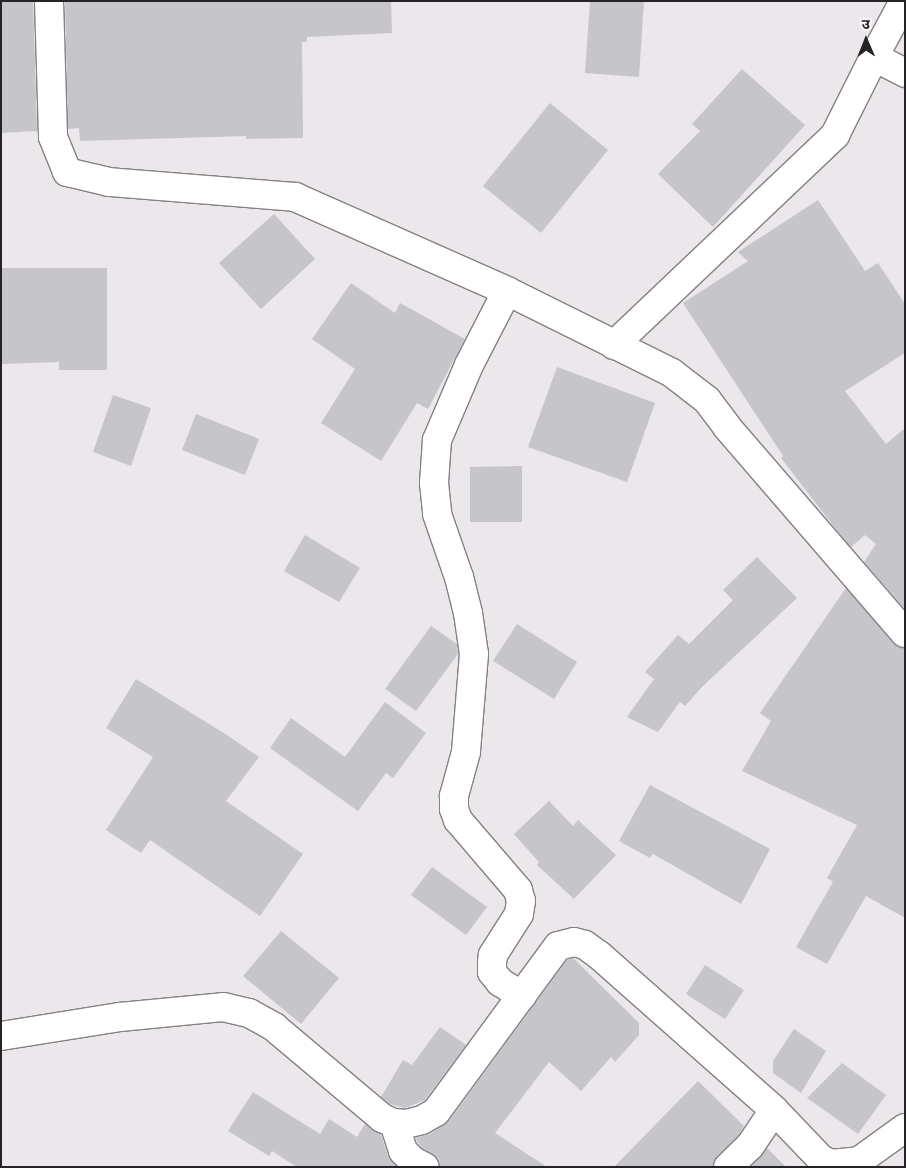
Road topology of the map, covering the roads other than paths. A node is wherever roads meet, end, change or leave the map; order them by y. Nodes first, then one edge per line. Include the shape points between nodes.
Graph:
1 (49, 1) edge
2 (904, 1) edge
3 (874, 57) junction
4 (905, 72) edge
5 (507, 291) junction
6 (614, 346) junction
7 (905, 633) edge
8 (522, 996) junction
9 (1, 1036) edge
10 (774, 1110) junction
11 (394, 1123) junction
12 (905, 1128) edge
13 (425, 1167) edge
14 (728, 1167) edge

1 - 5 street via 53,137 68,172 109,182 295,197
2 - 3 street
3 - 4 street
3 - 6 street via 835,135
5 - 6 street
5 - 8 street via 436,440 434,483 437,514 459,577 474,654 466,752 454,796 454,809 458,820 518,890 521,901 519,914 497,947 492,972 500,982
6 - 7 street via 672,373 707,400
8 - 10 street via 558,946 574,942 585,945
8 - 11 street via 436,1112 422,1120
9 - 11 street via 120,1017 223,1007 249,1014 274,1026 382,1118
10 - 12 street via 821,1159 831,1164 859,1161
10 - 14 street via 750,1146
11 - 13 street via 403,1151

